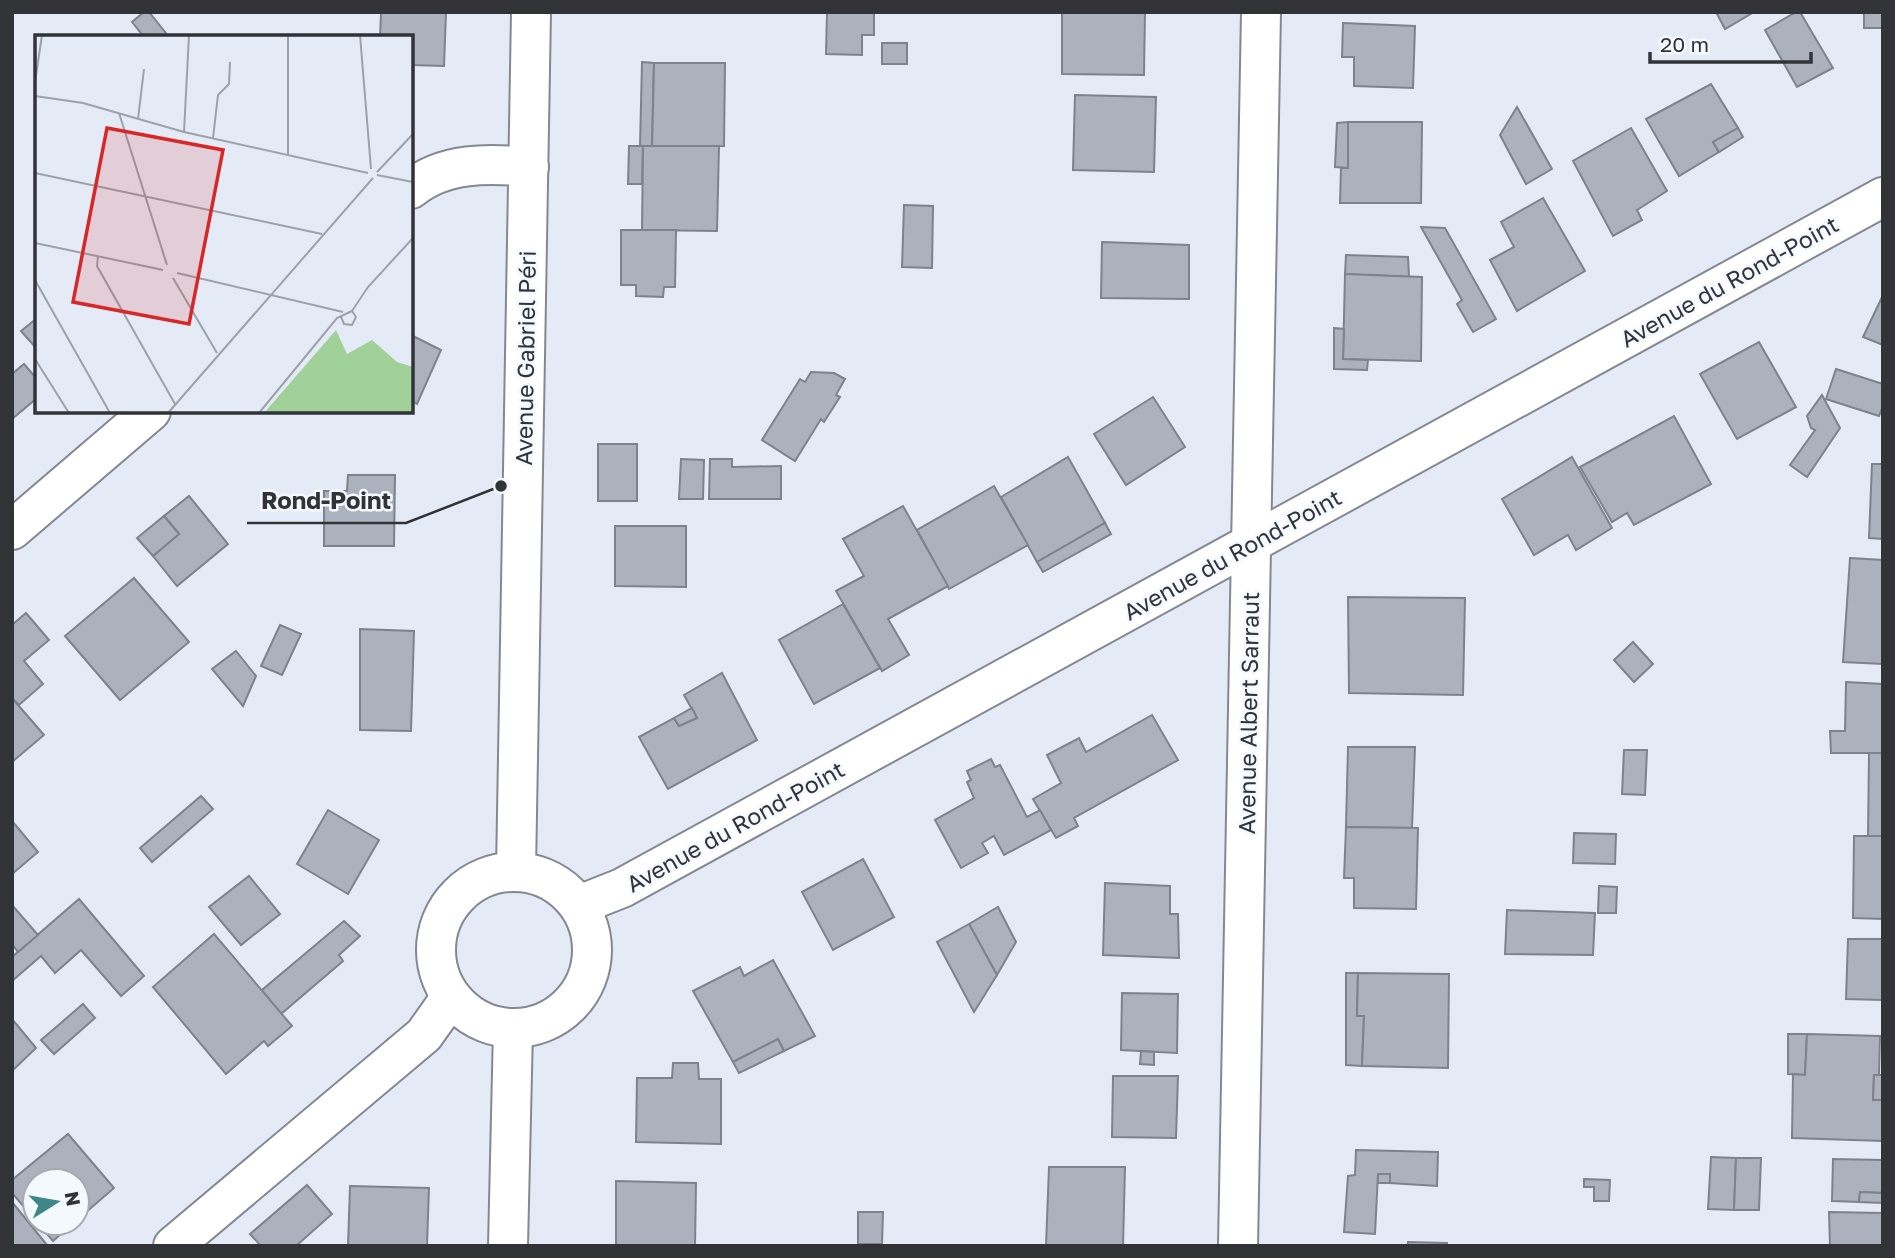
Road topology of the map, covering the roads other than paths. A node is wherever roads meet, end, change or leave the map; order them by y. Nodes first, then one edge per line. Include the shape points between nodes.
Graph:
1 (531, 12) edge
2 (1261, 12) edge
3 (529, 167) junction
4 (413, 187) edge
5 (1883, 197) edge
6 (149, 413) edge
7 (12, 530) edge
8 (1252, 542) junction
9 (516, 871) junction
10 (579, 905) junction
11 (451, 997) junction
12 (513, 1029) junction
13 (173, 1246) edge
14 (508, 1246) edge
15 (1238, 1246) edge

1 - 3 street, Avenue Gabriel Péri
2 - 8 street, Avenue Albert Sarraut
3 - 4 street via 484,163 426,176
3 - 9 street, Avenue Gabriel Péri
5 - 8 street, Avenue du Rond-Point
6 - 7 street
8 - 10 street, Avenue du Rond-Point via 622,888
8 - 15 street, Avenue Albert Sarraut
9 - 10 street via 558,885
9 - 11 street via 491,874 469,885 451,903 439,925 439,975
10 - 12 street via 592,947 589,972 578,995 549,1019
11 - 12 street via 468,1014 489,1025
11 - 13 street via 424,1035
12 - 14 street

